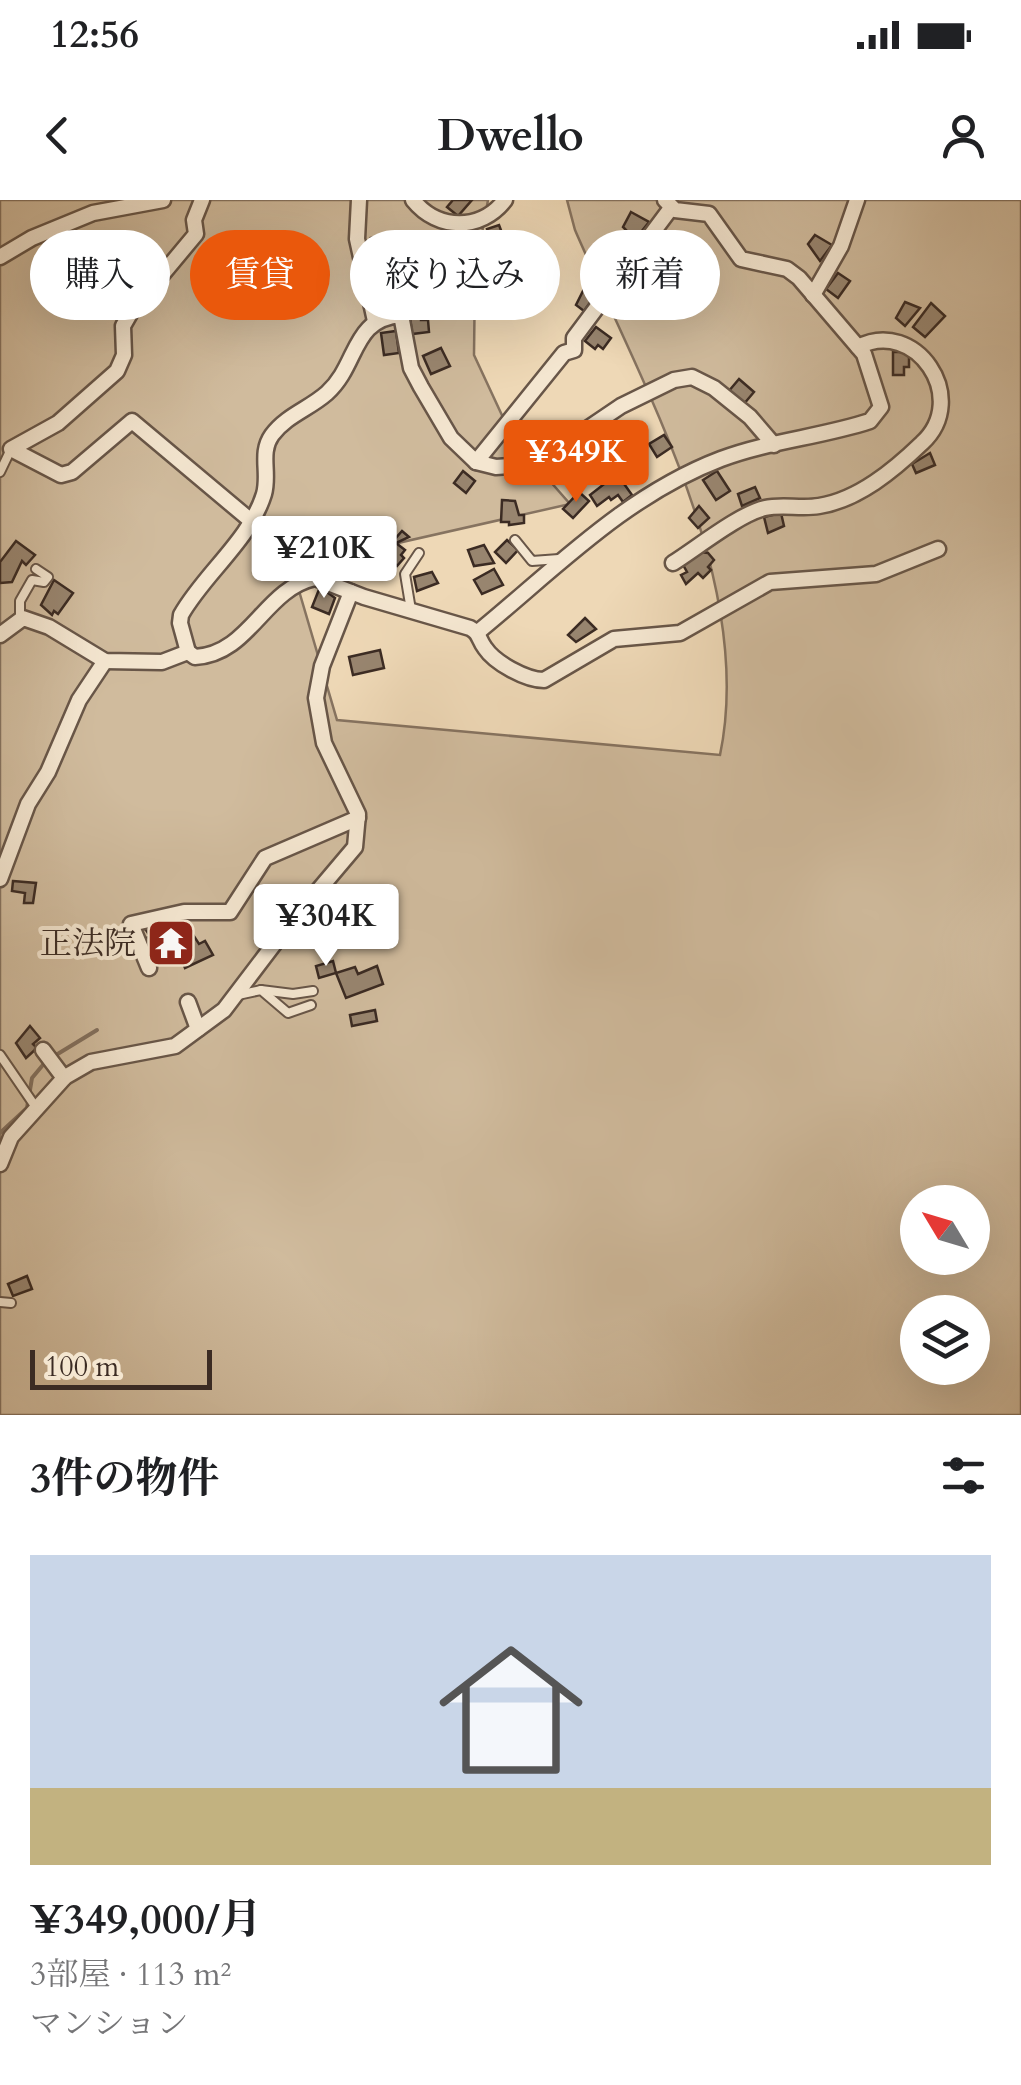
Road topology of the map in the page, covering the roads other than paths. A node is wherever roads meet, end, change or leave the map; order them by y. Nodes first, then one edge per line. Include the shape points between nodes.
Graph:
1 (164, 200) edge
2 (202, 200) edge
3 (358, 200) edge
4 (414, 200) edge
5 (505, 200) edge
6 (857, 200) edge
7 (668, 204) edge
8 (0, 257) edge
9 (813, 295) junction
10 (375, 321) junction
11 (858, 347) junction
12 (774, 446) junction
13 (11, 449) junction
14 (476, 462) junction
15 (0, 472) edge
16 (250, 520) junction
17 (516, 540) dead end
18 (938, 549) dead end
19 (419, 552) dead end
20 (564, 559) junction
21 (673, 563) dead end
22 (36, 568) dead end
23 (351, 592) junction
24 (410, 610) junction
25 (20, 620) junction
26 (478, 632) junction
27 (0, 635) edge
28 (188, 652) junction
29 (105, 662) junction
30 (358, 818) junction
31 (0, 879) edge
32 (149, 968) dead end
33 (261, 990) junction
34 (313, 991) dead end
35 (238, 995) junction
36 (188, 1002) dead end
37 (311, 1005) dead end
38 (198, 1030) junction
39 (43, 1050) dead end
40 (0, 1055) edge
41 (64, 1078) junction
42 (32, 1100) junction
43 (5, 1138) edge
44 (0, 1164) edge
45 (0, 1302) edge
46 (11, 1303) dead end

1 - 8 street via 93,213
2 - 13 street via 196,234 123,326 117,371 58,423
3 - 10 street via 357,239
4 - 5 street via 435,220 464,223 489,218
6 - 9 street
7 - 9 street via 709,214 742,259 787,269
7 - 14 street via 574,338 574,350 564,352
9 - 11 street
10 - 14 street via 401,315 421,388 451,438
10 - 16 street via 342,377 271,436 264,496
11 - 12 street via 879,397 877,416
11 - 21 street via 872,340 900,343 922,355 941,392 937,428 878,481 849,497 819,506 763,508
12 - 14 street via 750,417 692,377 622,406 556,450 510,466
12 - 20 street via 675,481
13 - 15 lane
13 - 16 street via 61,475 132,421
16 - 28 street via 181,615
17 - 20 lane via 532,561
18 - 26 street via 876,574 770,582 680,634 614,640 544,680 490,654
19 - 24 lane via 405,574
20 - 26 street
22 - 25 lane via 48,577 32,580 20,601
23 - 24 street
23 - 28 street via 306,580 227,650 196,657
23 - 30 street via 316,698 324,743
24 - 26 street
25 - 27 street
25 - 29 street via 34,619
28 - 29 street via 162,662
29 - 31 street via 28,804
30 - 32 street via 265,858 230,912 184,912 131,924
30 - 35 street via 355,848
33 - 34 lane
33 - 35 lane
33 - 37 lane via 288,1013
35 - 38 street
36 - 38 street
38 - 41 street via 164,1050 91,1062
39 - 41 street
40 - 42 lane
41 - 42 street
42 - 43 street
43 - 44 street
45 - 46 lane

